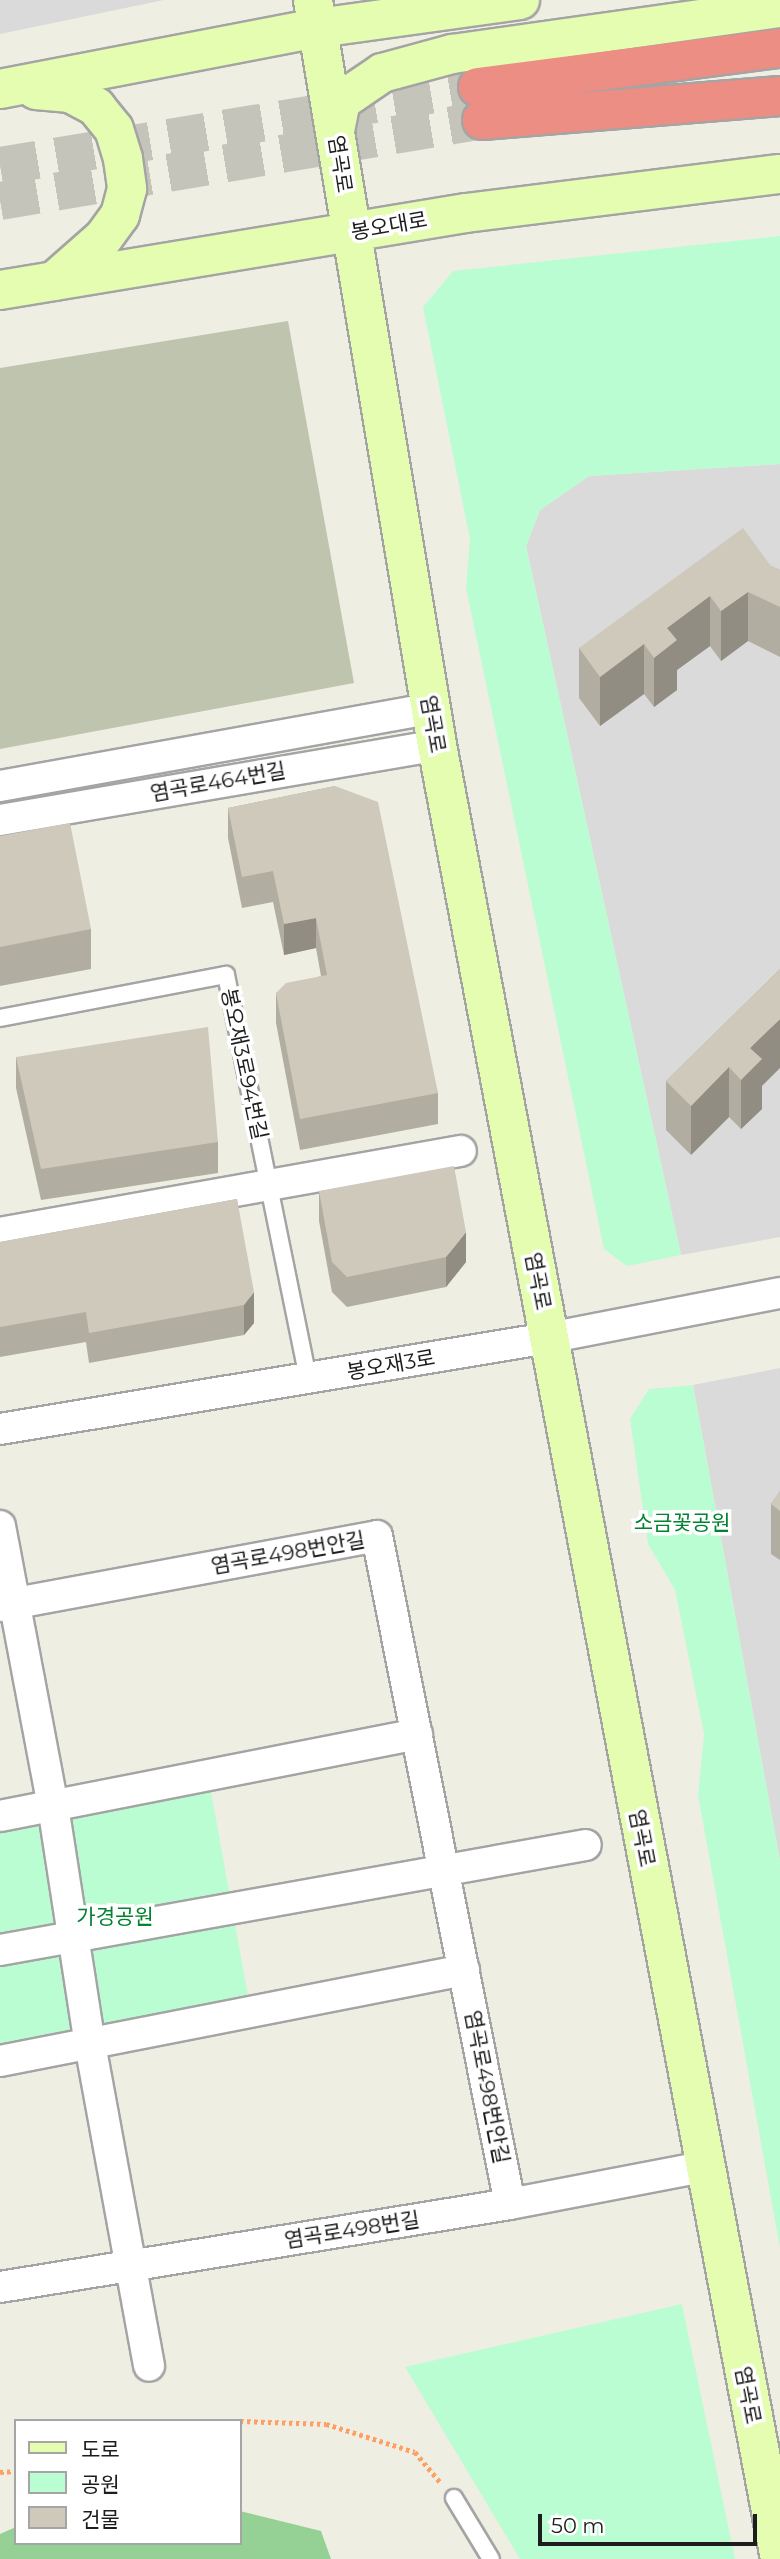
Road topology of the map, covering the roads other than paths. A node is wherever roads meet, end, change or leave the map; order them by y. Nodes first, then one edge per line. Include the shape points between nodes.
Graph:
1 (520, 0) edge
2 (780, 8) edge
3 (315, 14) edge
4 (780, 48) edge
5 (2, 88) edge
6 (780, 96) edge
7 (335, 131) junction
8 (780, 174) edge
9 (351, 233) junction
10 (54, 281) junction
11 (0, 290) edge
12 (362, 721) junction
13 (433, 727) junction
14 (371, 755) junction
15 (0, 786) edge
16 (0, 820) edge
17 (0, 1018) edge
18 (461, 1151) dead end
19 (269, 1185) junction
20 (0, 1233) edge
21 (780, 1293) edge
22 (548, 1338) junction
23 (308, 1379) junction
24 (0, 1429) edge
25 (0, 1526) edge
26 (7, 1605) edge
27 (417, 1734) junction
28 (53, 1806) junction
29 (0, 1816) edge
30 (586, 1845) dead end
31 (444, 1871) junction
32 (74, 1936) junction
33 (0, 1950) edge
34 (464, 1970) junction
35 (90, 2044) junction
36 (0, 2062) edge
37 (703, 2167) junction
38 (510, 2204) junction
39 (131, 2265) junction
40 (0, 2287) edge
41 (149, 2366) dead end
42 (454, 2498) road end
43 (491, 2559) edge
44 (780, 2559) edge

1 - 3 main road
2 - 7 main road via 452,54 382,73 341,101
3 - 5 main road
3 - 7 main road, 염곡로
4 - 6 highway via 480,104
5 - 10 main road via 70,93 96,107 114,128 123,159 127,189 120,215 103,238
7 - 9 main road, 염곡로
8 - 9 main road, 봉오대로 via 466,213
9 - 10 main road, 봉오대로
9 - 13 main road, 염곡로
10 - 11 main road, 봉오대로
12 - 13 street, 염곡로464번길
12 - 14 street via 382,736
12 - 15 street, 염곡로464번길
13 - 14 street, 염곡로464번길
13 - 22 main road, 염곡로
14 - 16 street, 염곡로464번길
17 - 19 lane, 봉오재3로94번길 via 226,975
18 - 19 street
19 - 20 street
19 - 23 lane, 봉오재3로94번길
21 - 22 street, 봉오재3로
22 - 23 street, 봉오재3로
22 - 37 main road, 염곡로
23 - 24 street, 봉오재3로
25 - 26 street
26 - 27 street, 염곡로498번안길 via 377,1536
26 - 28 street
27 - 28 street
27 - 31 street, 염곡로498번안길
28 - 29 street
28 - 32 street
30 - 31 street
31 - 32 street
31 - 34 street, 염곡로498번안길
32 - 33 street
32 - 35 street
34 - 35 street
34 - 38 street, 염곡로498번안길
35 - 36 street
35 - 39 street
37 - 38 street, 염곡로498번길
37 - 44 main road, 염곡로
38 - 39 street, 염곡로498번길
39 - 40 street, 염곡로498번길
39 - 41 street
42 - 43 lane

